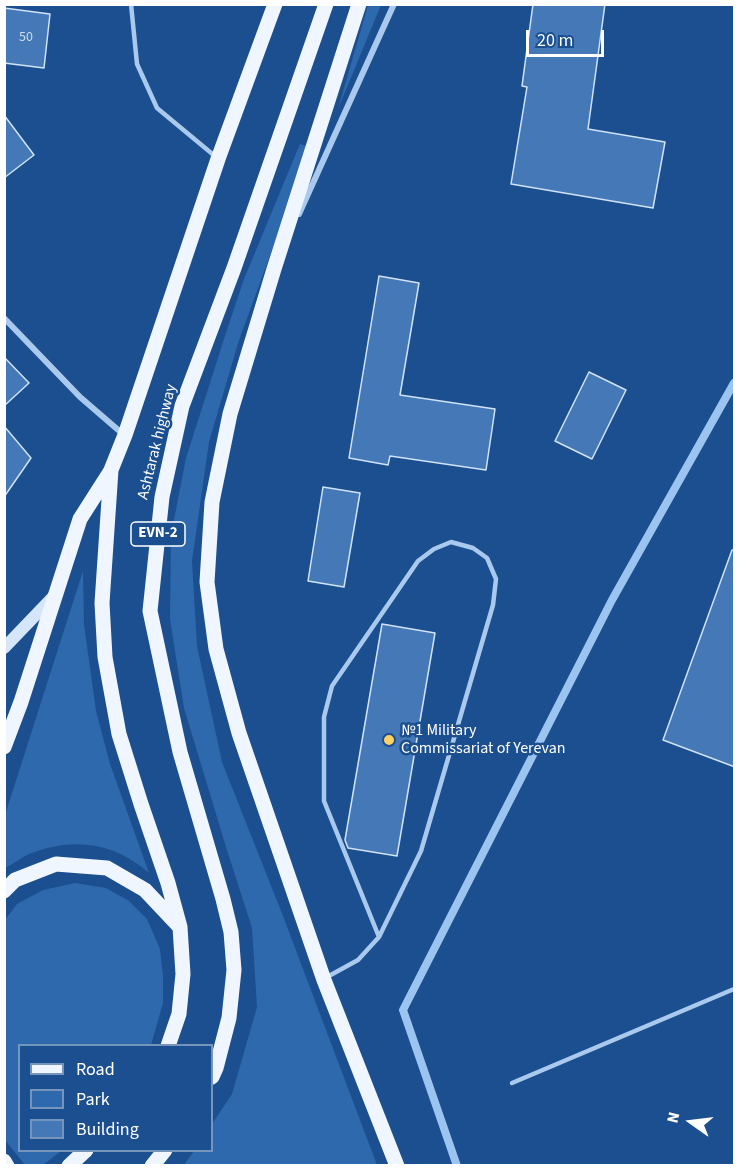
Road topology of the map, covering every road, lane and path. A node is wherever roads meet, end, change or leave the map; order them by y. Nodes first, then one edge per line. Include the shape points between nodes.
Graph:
1 (131, 4) edge
2 (275, 4) edge
3 (326, 4) edge
4 (359, 4) edge
5 (394, 4) edge
6 (218, 159) junction
7 (274, 269) junction
8 (4, 318) edge
9 (124, 435) junction
10 (111, 470) junction
11 (54, 596) junction
12 (4, 648) edge
13 (4, 747) edge
14 (4, 891) edge
15 (180, 927) junction
16 (379, 937) junction
17 (324, 980) junction
18 (735, 989) edge
19 (169, 1044) edge
20 (213, 1075) edge
21 (512, 1083) dead end
22 (84, 1152) edge
23 (163, 1152) edge
24 (4, 1161) edge
25 (7, 1166) edge
26 (69, 1166) edge
27 (152, 1166) edge
28 (397, 1166) edge

1 - 6 lane via 137,64 157,108
2 - 6 main road, Ashtarak highway / EVN-2
3 - 20 main road, Ashtarak highway / EVN-2 via 182,406 162,497 150,611 180,752 231,932 234,970 229,1018
4 - 7 main road
5 - 7 street
6 - 9 main road, Ashtarak highway / EVN-2
7 - 17 main road via 230,414 212,502 207,582 216,649 239,733
8 - 9 street via 80,397
9 - 10 main road, Ashtarak highway / EVN-2
10 - 11 main road via 80,519
10 - 15 main road, Ashtarak highway / EVN-2 via 102,603 105,657 119,734
11 - 12 street
11 - 13 main road
14 - 15 main road via 15,880 56,864 107,868 145,890
15 - 19 main road, Ashtarak highway / EVN-2 via 183,975 179,1014
16 - 16 lane via 421,851 493,605 496,579 487,558 473,548 451,542 418,561 332,686 324,717 324,801
16 - 17 lane via 358,960
17 - 28 main road
18 - 21 lane
22 - 26 main road
23 - 27 main road
24 - 25 main road

